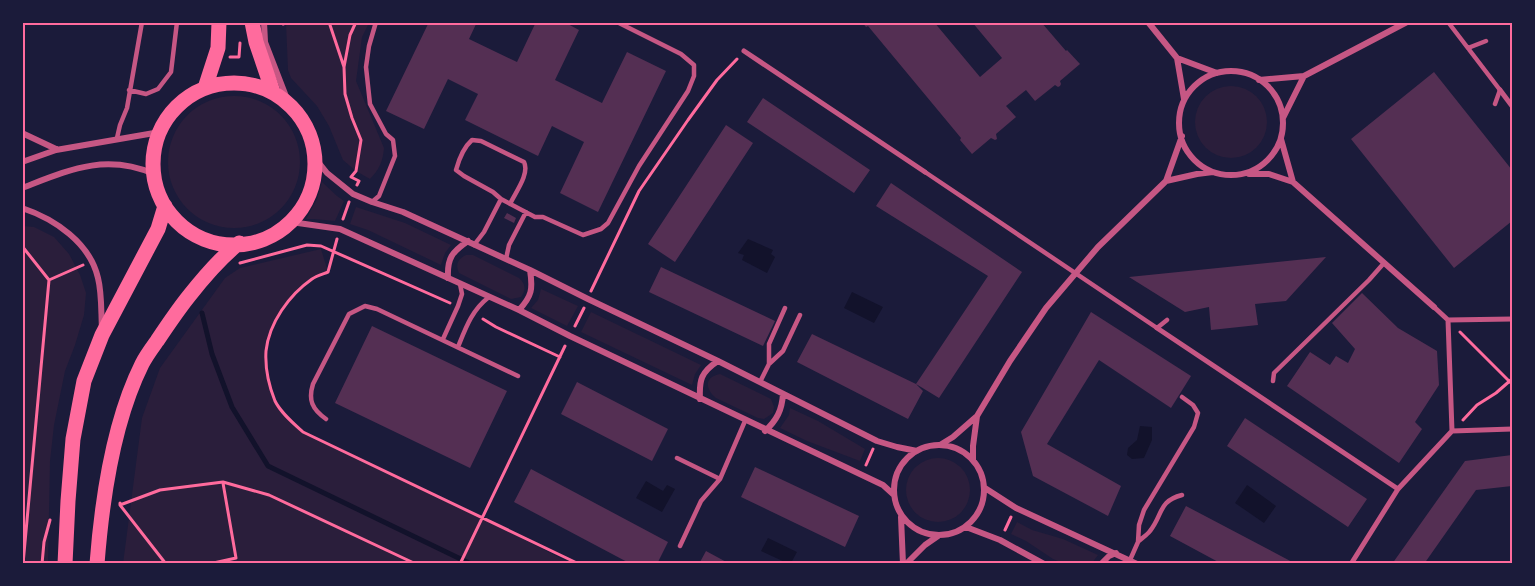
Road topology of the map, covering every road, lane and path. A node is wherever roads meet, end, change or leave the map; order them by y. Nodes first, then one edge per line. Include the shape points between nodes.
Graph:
1 (142, 22) edge
2 (177, 22) edge
3 (219, 22) edge
4 (252, 22) edge
5 (264, 22) edge
6 (288, 22) edge
7 (329, 22) edge
8 (356, 22) edge
9 (376, 22) edge
10 (617, 22) edge
11 (1148, 22) edge
12 (1407, 22) edge
13 (1448, 22) edge
14 (283, 24) dead end
15 (1486, 41) dead end
16 (256, 42) junction
17 (1468, 48) junction
18 (744, 51) joint
19 (215, 58) junction
20 (1177, 58) junction
21 (344, 67) junction
22 (1218, 73) junction
23 (1304, 76) junction
24 (1259, 80) junction
25 (205, 88) junction
26 (129, 90) junction
27 (1500, 90) junction
28 (273, 92) junction
29 (1184, 99) junction
30 (289, 104) junction
31 (1495, 104) dead end
32 (1512, 106) edge
33 (1283, 118) junction
34 (160, 132) junction
35 (22, 133) edge
36 (1182, 136) junction
37 (117, 138) junction
38 (1281, 139) junction
39 (56, 150) junction
40 (315, 158) junction
41 (22, 162) edge
42 (925, 172) joint
43 (1213, 172) junction
44 (1246, 173) junction
45 (154, 174) junction
46 (1166, 181) junction
47 (1293, 182) junction
48 (22, 188) edge
49 (352, 194) junction
50 (501, 199) junction
51 (372, 202) junction
52 (510, 204) junction
53 (165, 206) junction
54 (22, 208) edge
55 (526, 212) junction
56 (291, 222) junction
57 (340, 229) junction
58 (238, 243) junction
59 (471, 243) junction
60 (22, 246) edge
61 (334, 251) junction
62 (507, 259) junction
63 (1384, 262) junction
64 (237, 264) dead end
65 (75, 268) dead end
66 (530, 270) junction
67 (1075, 274) junction
68 (448, 278) junction
69 (48, 280) junction
70 (460, 284) junction
71 (489, 297) junction
72 (588, 299) junction
73 (458, 306) junction
74 (1434, 307) joint
75 (785, 308) dead end
76 (519, 310) junction
77 (473, 313) junction
78 (800, 315) dead end
79 (1512, 318) edge
80 (1167, 320) dead end
81 (1448, 320) junction
82 (1157, 328) junction
83 (102, 335) junction
84 (570, 336) junction
85 (443, 339) junction
86 (458, 346) junction
87 (560, 357) junction
88 (718, 361) junction
89 (769, 364) junction
90 (518, 376) dead end
91 (1273, 381) dead end
92 (760, 382) junction
93 (1512, 382) edge
94 (783, 394) junction
95 (1182, 397) dead end
96 (700, 399) junction
97 (977, 416) junction
98 (326, 419) dead end
99 (746, 421) junction
100 (1512, 429) edge
101 (765, 430) junction
102 (1452, 431) junction
103 (877, 441) junction
104 (940, 445) junction
105 (917, 451) junction
106 (676, 459) dead end
107 (973, 460) junction
108 (861, 475) junction
109 (720, 479) junction
110 (223, 482) junction
111 (985, 488) junction
112 (1398, 489) junction
113 (121, 495) dead end
114 (894, 495) junction
115 (1182, 495) dead end
116 (120, 505) junction
117 (1016, 508) junction
118 (901, 516) junction
119 (482, 518) junction
120 (966, 528) junction
121 (938, 536) junction
122 (1000, 540) junction
123 (1138, 542) junction
124 (680, 546) dead end
125 (1116, 553) junction
126 (236, 558) junction
127 (1130, 560) junction
128 (23, 564) edge
129 (65, 564) edge
130 (98, 564) edge
131 (166, 564) edge
132 (209, 564) edge
133 (237, 564) edge
134 (416, 564) edge
135 (460, 564) edge
136 (579, 564) edge
137 (904, 564) edge
138 (1044, 564) edge
139 (1101, 564) edge
140 (1137, 564) edge
141 (1350, 564) edge

1 - 26 lane
2 - 26 lane via 171,72 158,89 146,94
3 - 19 main road
4 - 16 main road
5 - 30 street via 265,42
6 - 14 path
7 - 21 path
8 - 21 path
9 - 51 lane via 366,67 370,104 393,140 395,156 379,196
10 - 55 lane via 681,54 694,65 688,91 601,229 583,235
11 - 20 street
12 - 23 street
13 - 17 lane
15 - 17 lane
16 - 19 path via 240,42 239,57
16 - 28 main road
17 - 27 lane
18 - 42 street
18 - 72 path via 717,80 639,191
19 - 25 main road
20 - 22 street
20 - 29 street
21 - 49 path via 345,94 361,140 356,171 351,177 359,182
22 - 24 street via 1245,74
22 - 29 street via 1193,86
23 - 24 street
23 - 33 street
24 - 33 street via 1276,97
25 - 28 main road via 242,82
25 - 34 main road via 181,101
26 - 37 lane
27 - 31 lane
27 - 32 street
28 - 30 main road
29 - 36 street via 1180,108
30 - 40 main road via 306,127
33 - 38 street
34 - 37 street
34 - 45 main road via 152,156
35 - 39 street
36 - 43 street via 1191,157
36 - 46 street
37 - 39 street
38 - 44 street via 1269,159
38 - 47 street
39 - 41 street
40 - 49 street
40 - 56 main road via 310,191
42 - 67 lane
43 - 44 street via 1232,176
43 - 46 street
44 - 47 street via 1269,174
45 - 48 street via 110,163 66,171
45 - 53 main road via 154,184
46 - 67 street
47 - 63 street
49 - 51 street
49 - 57 path
50 - 52 lane
50 - 52 lane via 456,170 472,140 524,162 525,174
50 - 59 lane via 484,232
51 - 59 street
52 - 55 lane
53 - 58 main road via 191,233 211,242
53 - 83 main road via 158,229
54 - 83 street via 61,227 93,261 99,279
55 - 62 lane via 509,245
56 - 57 street
56 - 58 main road via 256,242
57 - 61 path
57 - 68 street
58 - 130 main road via 177,311 142,363 126,401 114,449 101,517
59 - 62 street
59 - 68 street via 456,249 447,265
60 - 69 path
61 - 64 path via 307,245
61 - 73 path
61 - 119 path via 328,272 313,278 294,294 268,339 267,369 276,403 303,432
62 - 66 street
63 - 74 street
63 - 91 lane via 1274,373
65 - 69 path
66 - 72 street
66 - 76 street via 531,294
67 - 82 lane
67 - 97 street via 1046,308
68 - 70 street
69 - 128 path
70 - 71 street
70 - 73 lane
71 - 76 street
71 - 77 lane
72 - 84 path
72 - 88 street
73 - 85 lane
74 - 81 street
75 - 89 lane via 769,344
76 - 84 street
77 - 86 lane
77 - 87 path
78 - 89 lane via 783,351
79 - 81 street
80 - 82 lane
81 - 93 path
81 - 102 street
82 - 112 street
83 - 129 main road via 84,381 73,439
84 - 87 path
84 - 96 street
85 - 86 lane
85 - 98 lane via 371,307 349,314 310,393 317,412
86 - 90 lane
87 - 119 path
88 - 92 street
88 - 96 street via 702,376
89 - 92 lane
92 - 94 street
93 - 102 path via 1477,405
94 - 101 street via 783,406 775,422
94 - 103 street
95 - 123 lane via 1197,413 1194,427 1144,510 1138,525
96 - 99 street
97 - 104 street
97 - 107 street
99 - 101 street
99 - 109 lane
100 - 102 street
101 - 108 street
102 - 112 street
103 - 105 street
103 - 108 path
104 - 105 street
104 - 107 street via 963,452
105 - 114 street via 898,469
106 - 109 lane
107 - 111 street
108 - 114 street
109 - 124 lane via 701,501
110 - 116 path via 160,490
110 - 126 path
110 - 134 path via 269,495
111 - 117 street
111 - 120 street via 983,503
112 - 141 street
113 - 116 path
114 - 118 street
115 - 123 lane via 1165,502 1150,531
116 - 131 path
117 - 122 path
117 - 125 street
118 - 121 street via 911,527
118 - 137 street
119 - 135 path
119 - 136 path
120 - 121 street
120 - 122 street
121 - 137 street
122 - 138 street
123 - 127 lane
125 - 127 street
125 - 139 street
126 - 132 path
126 - 133 path
127 - 140 street

